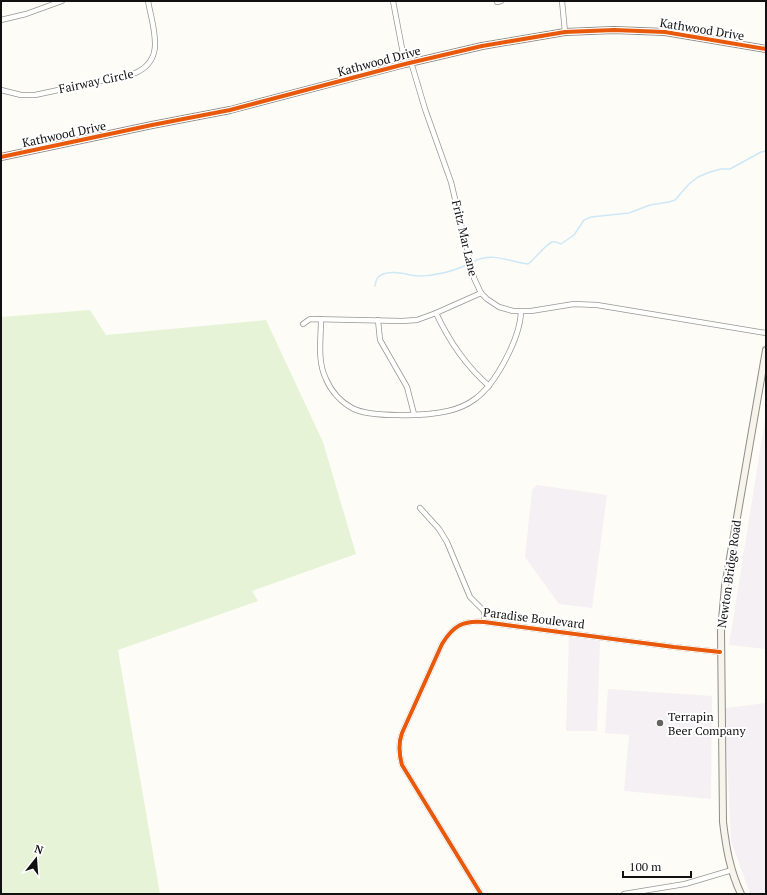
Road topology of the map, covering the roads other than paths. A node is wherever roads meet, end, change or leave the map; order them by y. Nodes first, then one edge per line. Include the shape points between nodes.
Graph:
1 (62, 1) edge
2 (148, 1) edge
3 (393, 1) edge
4 (562, 1) edge
5 (1, 20) edge
6 (564, 32) junction
7 (766, 49) edge
8 (408, 63) junction
9 (1, 90) edge
10 (1, 157) edge
11 (481, 293) junction
12 (520, 312) junction
13 (436, 313) junction
14 (321, 319) junction
15 (378, 320) junction
16 (303, 324) dead end
17 (766, 333) edge
18 (766, 350) edge
19 (489, 386) junction
20 (414, 414) junction
21 (420, 508) dead end
22 (484, 622) junction
23 (720, 652) junction
24 (732, 870) junction
25 (481, 894) edge
26 (624, 894) edge
27 (741, 894) edge

1 - 5 street
2 - 9 street, Fairway Circle via 155,48 153,59 144,69 133,74 35,94 21,95
3 - 8 street, Fritz Mar Lane
4 - 6 street
6 - 7 street, Kathwood Drive via 665,32
6 - 8 street, Kathwood Drive via 482,46
8 - 10 street, Kathwood Drive via 230,110
8 - 11 street, Fritz Mar Lane via 451,182 474,278
11 - 12 street, Fritz Mar Lane via 499,307
11 - 13 street
12 - 17 street, Fritz Mar Lane via 574,304 596,305
12 - 19 street via 515,337 498,374
13 - 15 street via 410,321
13 - 19 street via 459,354
14 - 15 street
14 - 16 street via 310,319
14 - 20 street via 321,364 326,379 335,393 352,408 364,412 378,415
15 - 20 street via 380,340 407,387
18 - 23 street, Newton Bridge Road via 725,586
19 - 20 street via 476,399 459,408 437,413
21 - 22 street via 447,542 470,597 484,611
22 - 23 street, Paradise Boulevard
22 - 25 street, Paradise Boulevard via 462,624 446,637 402,733 399,746 402,765
23 - 24 street, Newton Bridge Road via 722,805
24 - 26 street via 685,884
24 - 27 street, Newton Bridge Road

